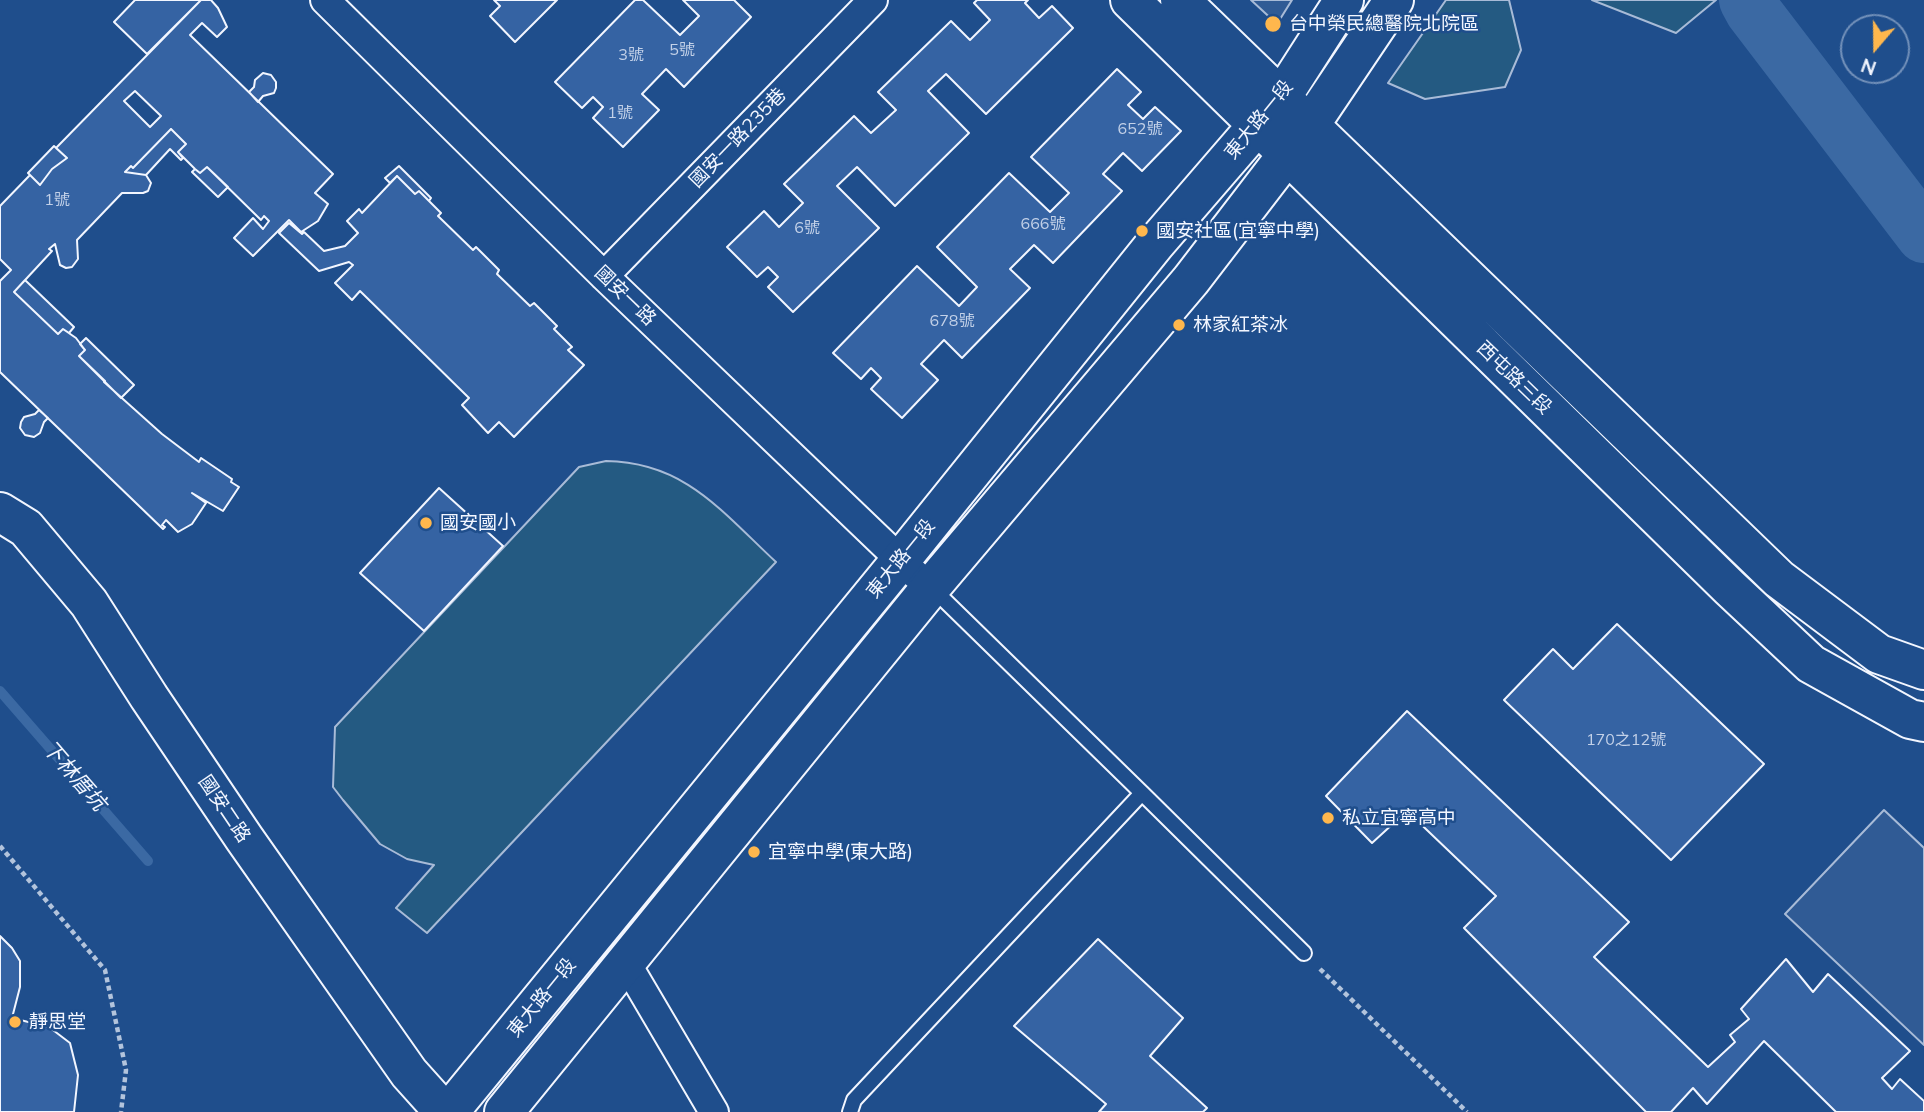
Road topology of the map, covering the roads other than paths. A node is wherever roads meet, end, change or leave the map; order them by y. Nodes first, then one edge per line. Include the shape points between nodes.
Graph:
1 (325, 0) edge
2 (873, 0) edge
3 (1130, 0) edge
4 (1180, 0) edge
5 (1344, 0) edge
6 (1394, 0) edge
7 (1269, 111) junction
8 (1310, 125) junction
9 (1286, 156) junction
10 (604, 276) junction
11 (0, 512) edge
12 (900, 561) junction
13 (931, 587) junction
14 (1924, 670) edge
15 (1919, 725) edge
16 (1142, 793) junction
17 (1304, 953) road end
18 (625, 961) junction
19 (446, 1112) edge
20 (503, 1112) edge
21 (714, 1112) edge
22 (849, 1112) edge

1 - 10 street, 國安一路
2 - 10 street, 國安一路235巷
3 - 7 street, 西屯路三段
4 - 7 street, 西屯路三段
5 - 7 street, 東大路一段
6 - 8 street, 東大路一段
7 - 8 street, 西屯路三段
7 - 9 street, 西屯路三段
7 - 12 street, 東大路一段 via 1155,244
8 - 9 street, 東大路一段
8 - 14 street, 西屯路三段 via 1779,579 1879,654
9 - 13 street, 東大路一段 via 1191,281
9 - 15 street, 西屯路三段 via 1811,664
10 - 12 street, 國安一路
11 - 19 street, 國安二路 via 26,528 89,603 244,838 409,1073
12 - 13 street, 國安一路
12 - 19 street, 東大路一段
13 - 16 lane
13 - 18 street, 東大路一段
16 - 17 lane
16 - 22 lane via 854,1101
18 - 20 street, 東大路一段
18 - 21 street

